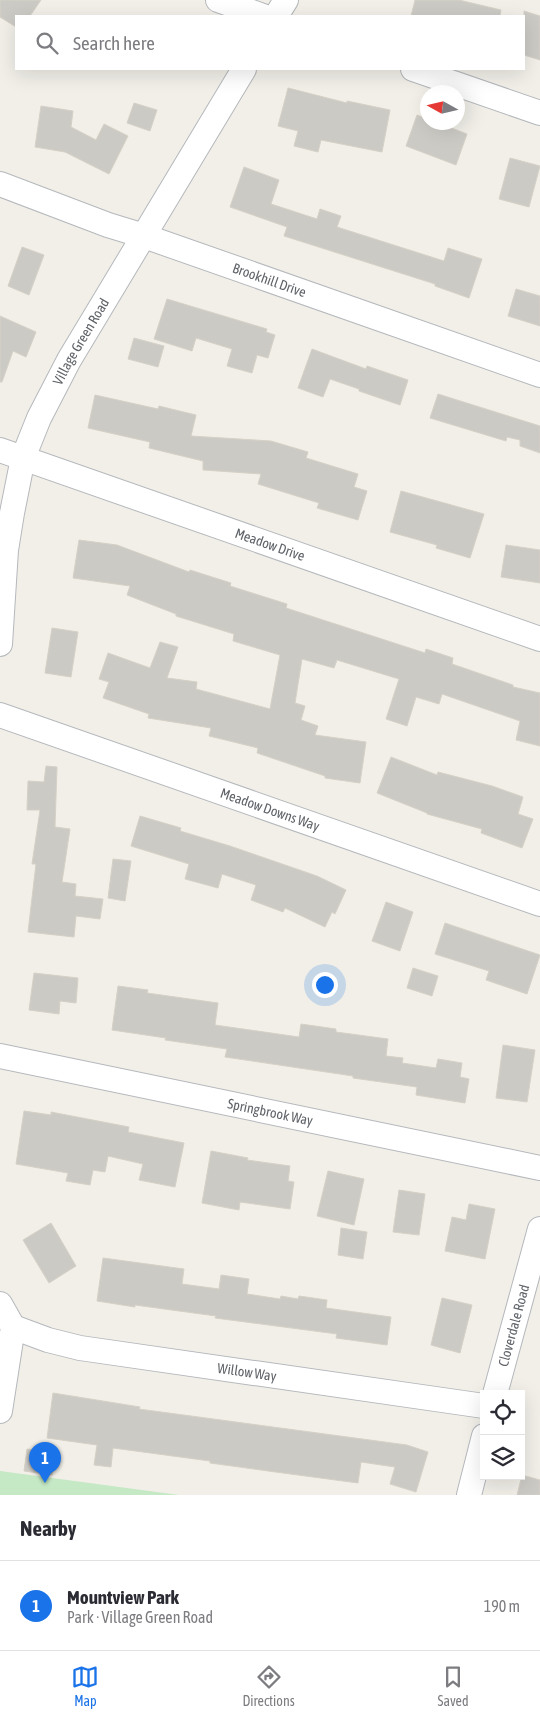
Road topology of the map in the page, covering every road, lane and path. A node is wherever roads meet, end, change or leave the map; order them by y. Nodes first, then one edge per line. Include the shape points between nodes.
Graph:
1 (218, 0) edge
2 (286, 0) edge
3 (260, 15) edge
4 (277, 15) edge
5 (243, 70) edge
6 (416, 70) edge
7 (540, 113) edge
8 (0, 184) edge
9 (144, 236) junction
10 (540, 375) edge
11 (0, 450) edge
12 (23, 458) junction
13 (540, 639) edge
14 (0, 644) edge
15 (0, 715) edge
16 (540, 904) edge
17 (0, 1056) edge
18 (540, 1168) edge
19 (540, 1229) edge
20 (0, 1304) edge
21 (13, 1327) junction
22 (496, 1390) edge
23 (480, 1405) edge
24 (0, 1411) edge
25 (480, 1452) edge
26 (469, 1495) edge

1 - 3 street
2 - 4 street
5 - 9 street, Village Green Road
6 - 7 street
8 - 9 street, Brookhill Drive
9 - 10 street, Brookhill Drive
9 - 12 street, Village Green Road via 69,360 39,418
11 - 12 street, Meadow Drive
12 - 13 street, Meadow Drive
12 - 14 street, Village Green Road via 6,550
15 - 16 street, Meadow Downs Way
17 - 18 street, Springbrook Way
19 - 22 street, Cloverdale Road
20 - 21 street
21 - 23 street, Willow Way via 80,1348
21 - 24 street
25 - 26 street

